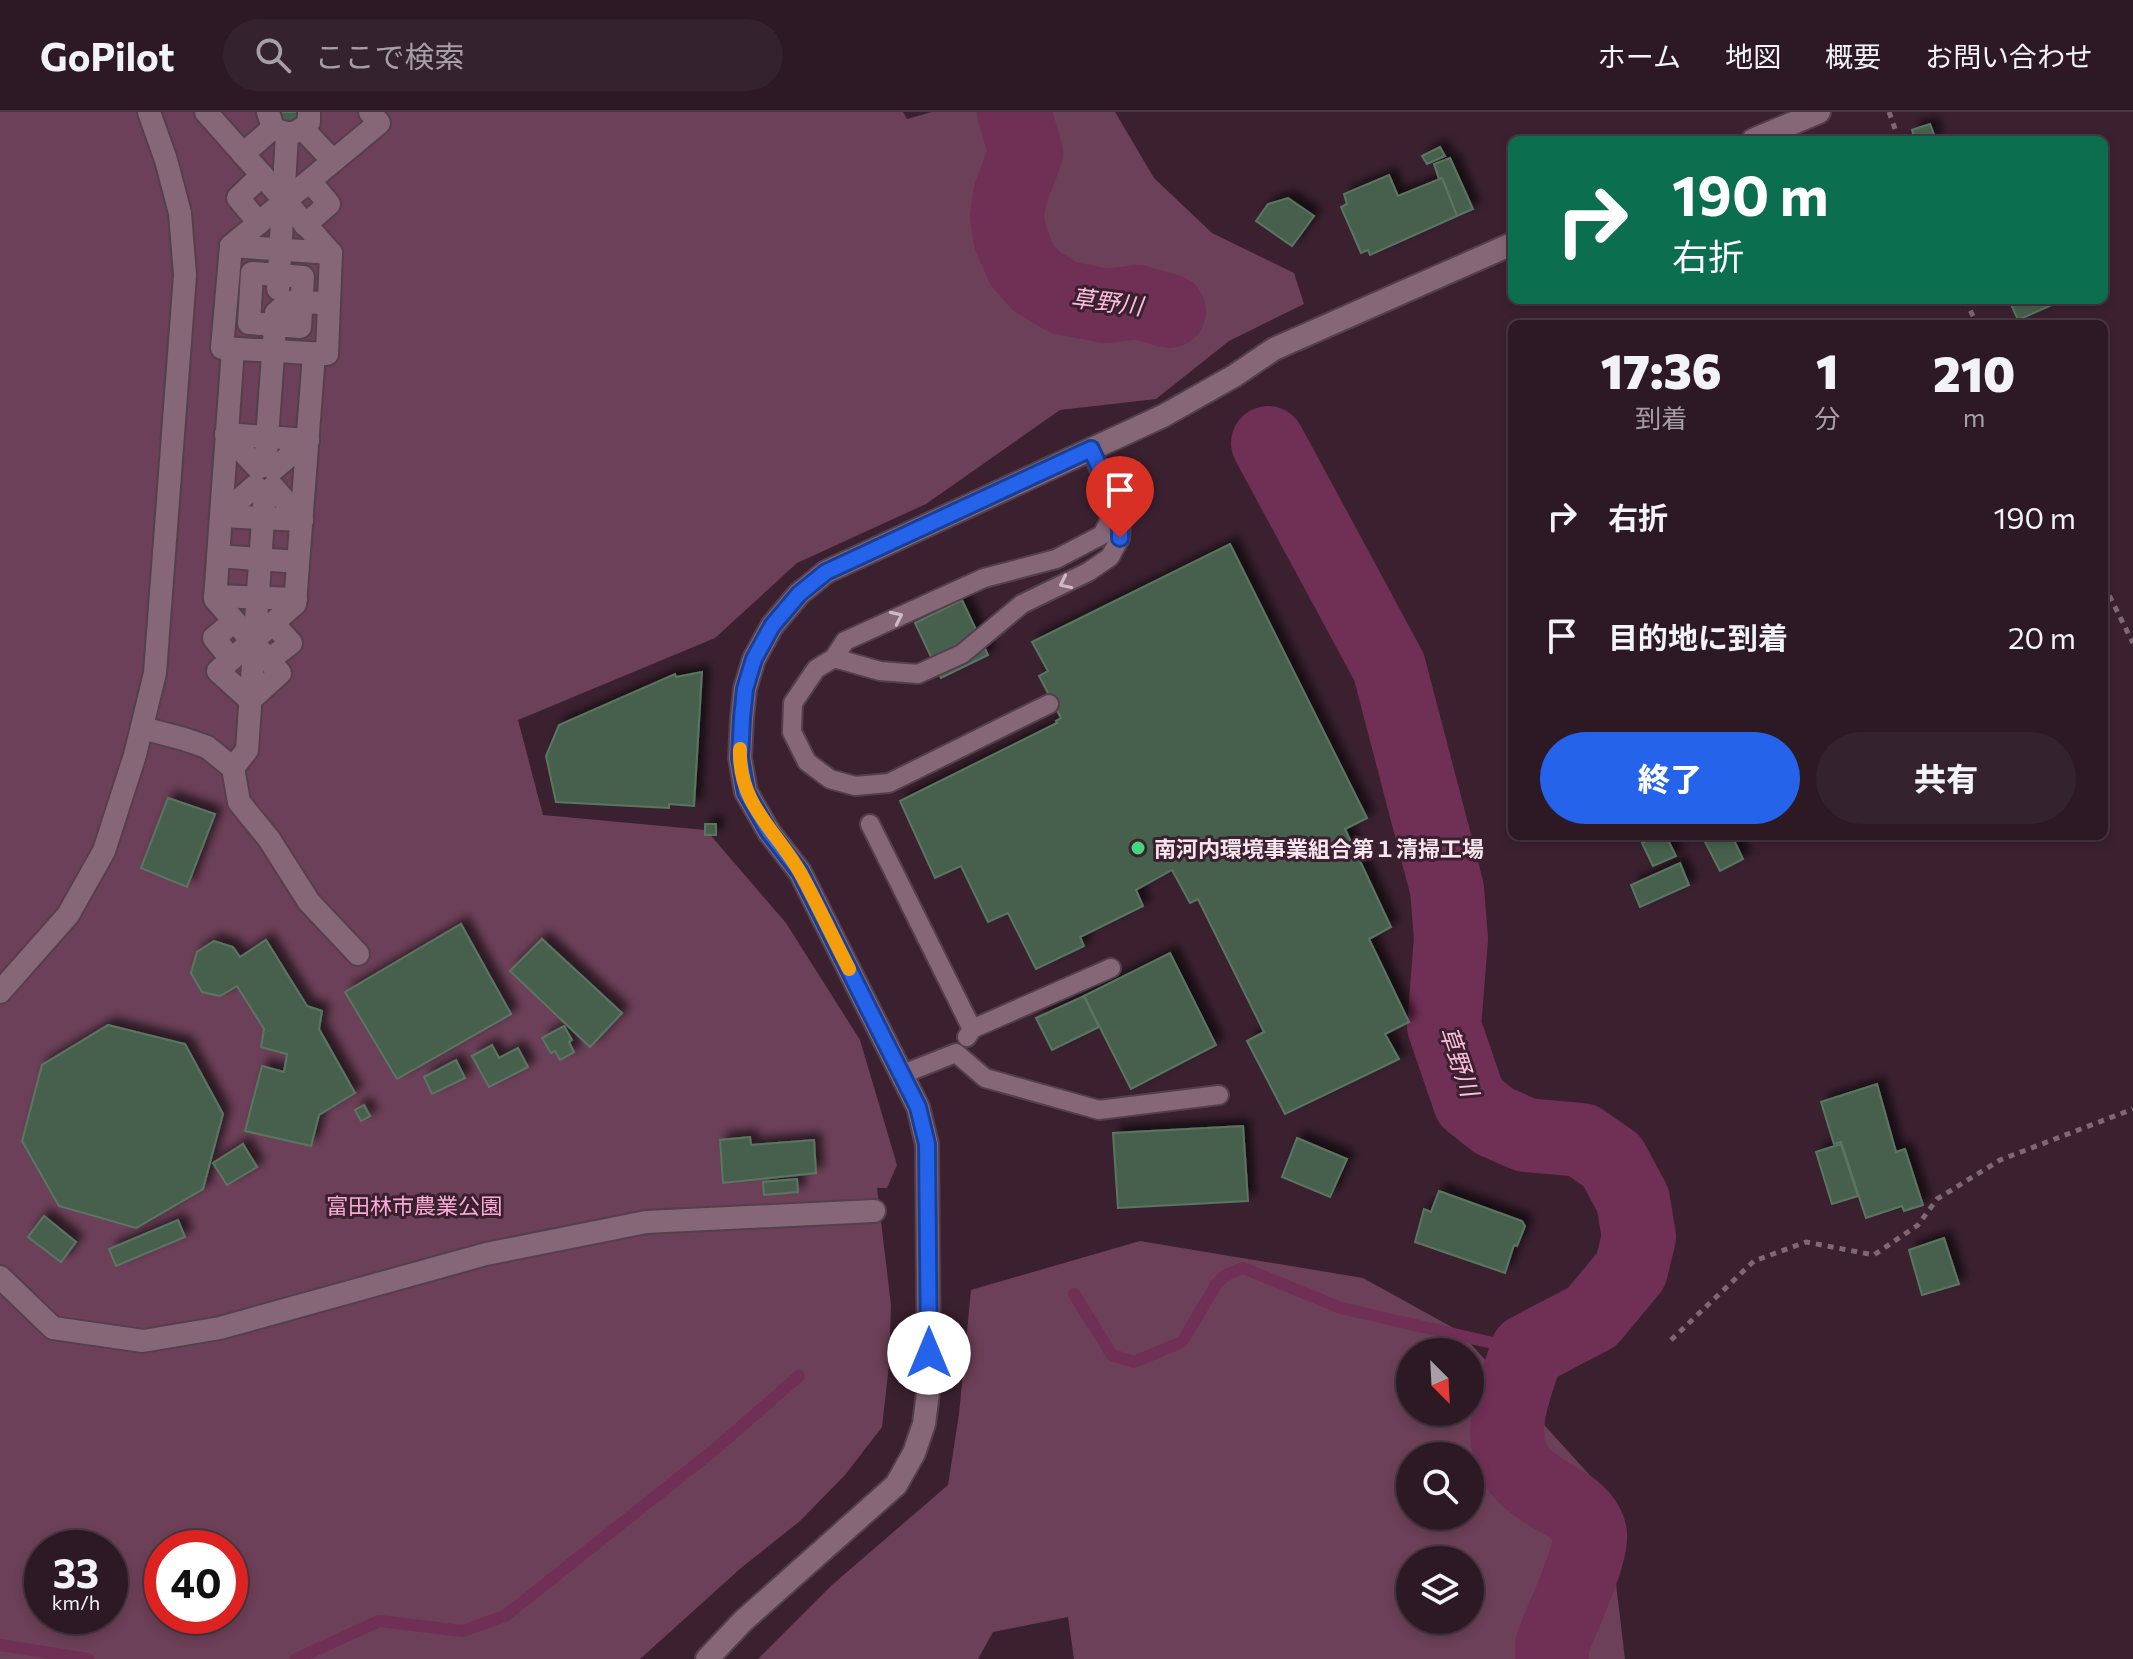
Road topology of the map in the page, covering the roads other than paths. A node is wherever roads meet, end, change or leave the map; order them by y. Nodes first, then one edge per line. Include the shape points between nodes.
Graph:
1 (149, 112) edge
2 (206, 112) edge
3 (370, 112) edge
4 (1819, 112) edge
5 (288, 123) edge
6 (1762, 136) edge
7 (243, 154) junction
8 (333, 161) junction
9 (262, 175) junction
10 (310, 181) junction
11 (285, 201) junction
12 (259, 223) junction
13 (305, 225) junction
14 (231, 246) junction
15 (1508, 246) edge
16 (280, 249) junction
17 (331, 253) junction
18 (227, 297) junction
19 (276, 300) junction
20 (328, 303) junction
21 (233, 349) junction
22 (273, 351) junction
23 (314, 354) junction
24 (226, 434) junction
25 (267, 437) junction
26 (308, 440) junction
27 (1091, 449) junction
28 (265, 478) junction
29 (1117, 507) junction
30 (221, 516) junction
31 (263, 518) junction
32 (218, 556) junction
33 (261, 560) junction
34 (298, 562) junction
35 (215, 596) junction
36 (258, 598) junction
37 (296, 599) junction
38 (234, 621) junction
39 (273, 623) junction
40 (254, 642) junction
41 (834, 658) junction
42 (231, 659) junction
43 (269, 660) junction
44 (250, 700) junction
45 (1049, 704) dead end
46 (142, 728) junction
47 (233, 768) junction
48 (870, 824) dead end
49 (358, 954) dead end
50 (1111, 968) dead end
51 (0, 992) edge
52 (972, 1029) junction
53 (956, 1053) junction
54 (903, 1074) junction
55 (1219, 1095) dead end
56 (874, 1211) dead end
57 (0, 1277) edge
58 (707, 1659) edge

1 - 46 street via 180,213 185,275 155,673
2 - 7 street
3 - 8 street via 379,123
4 - 6 street
5 - 7 street
5 - 8 street
5 - 11 street
7 - 9 street
8 - 10 street
9 - 11 street
9 - 12 street via 238,198
10 - 11 street
10 - 13 street via 329,204
11 - 12 street
11 - 13 street
11 - 16 street
12 - 14 street
13 - 17 street
14 - 16 street
14 - 18 street
15 - 27 street via 1274,349 1189,402
16 - 17 street
16 - 19 street
17 - 20 street
18 - 19 street
18 - 21 street via 222,348
19 - 20 street
19 - 22 street
20 - 23 street via 327,354
21 - 22 street
21 - 24 street
22 - 23 street
22 - 25 street
23 - 26 street
24 - 25 street
24 - 28 street
24 - 30 street
25 - 26 street
25 - 28 street
26 - 28 street
26 - 34 street
27 - 29 lane
27 - 54 street via 826,572 772,626 754,659 742,718 740,758 746,792 800,872
28 - 30 street
28 - 31 street
28 - 31 street via 302,520
41 -> 29 lane via 845,641 984,578 1056,559 1102,535
29 -> 41 lane via 1120,538 1110,557 1022,604 962,654 918,674 880,671
30 - 31 street
30 - 32 street
31 - 33 street
32 - 33 street
32 - 35 street
33 - 34 street
33 - 36 street
34 - 37 street
35 - 36 street
35 - 38 street
36 - 37 street
36 - 40 street
37 - 39 street
38 - 40 street
38 - 42 street via 214,638
39 - 40 street
39 - 43 street via 291,643
40 - 42 street
40 - 43 street
40 - 44 street
41 - 45 lane via 816,669 793,703 792,732 807,762 830,779 855,786 889,783
42 - 44 street via 218,671
43 - 44 street via 280,673
44 - 47 street via 247,750
46 - 47 street via 207,747
46 - 51 street via 104,851 68,915
47 - 49 street via 239,802 309,902
48 - 52 lane
50 - 52 lane
52 - 53 lane
53 - 54 lane
53 - 55 lane via 985,1078 1099,1110
54 - 58 street via 927,1144 929,1385 924,1424 896,1485
56 - 57 street via 646,1222 486,1254 220,1328 143,1341 53,1328

